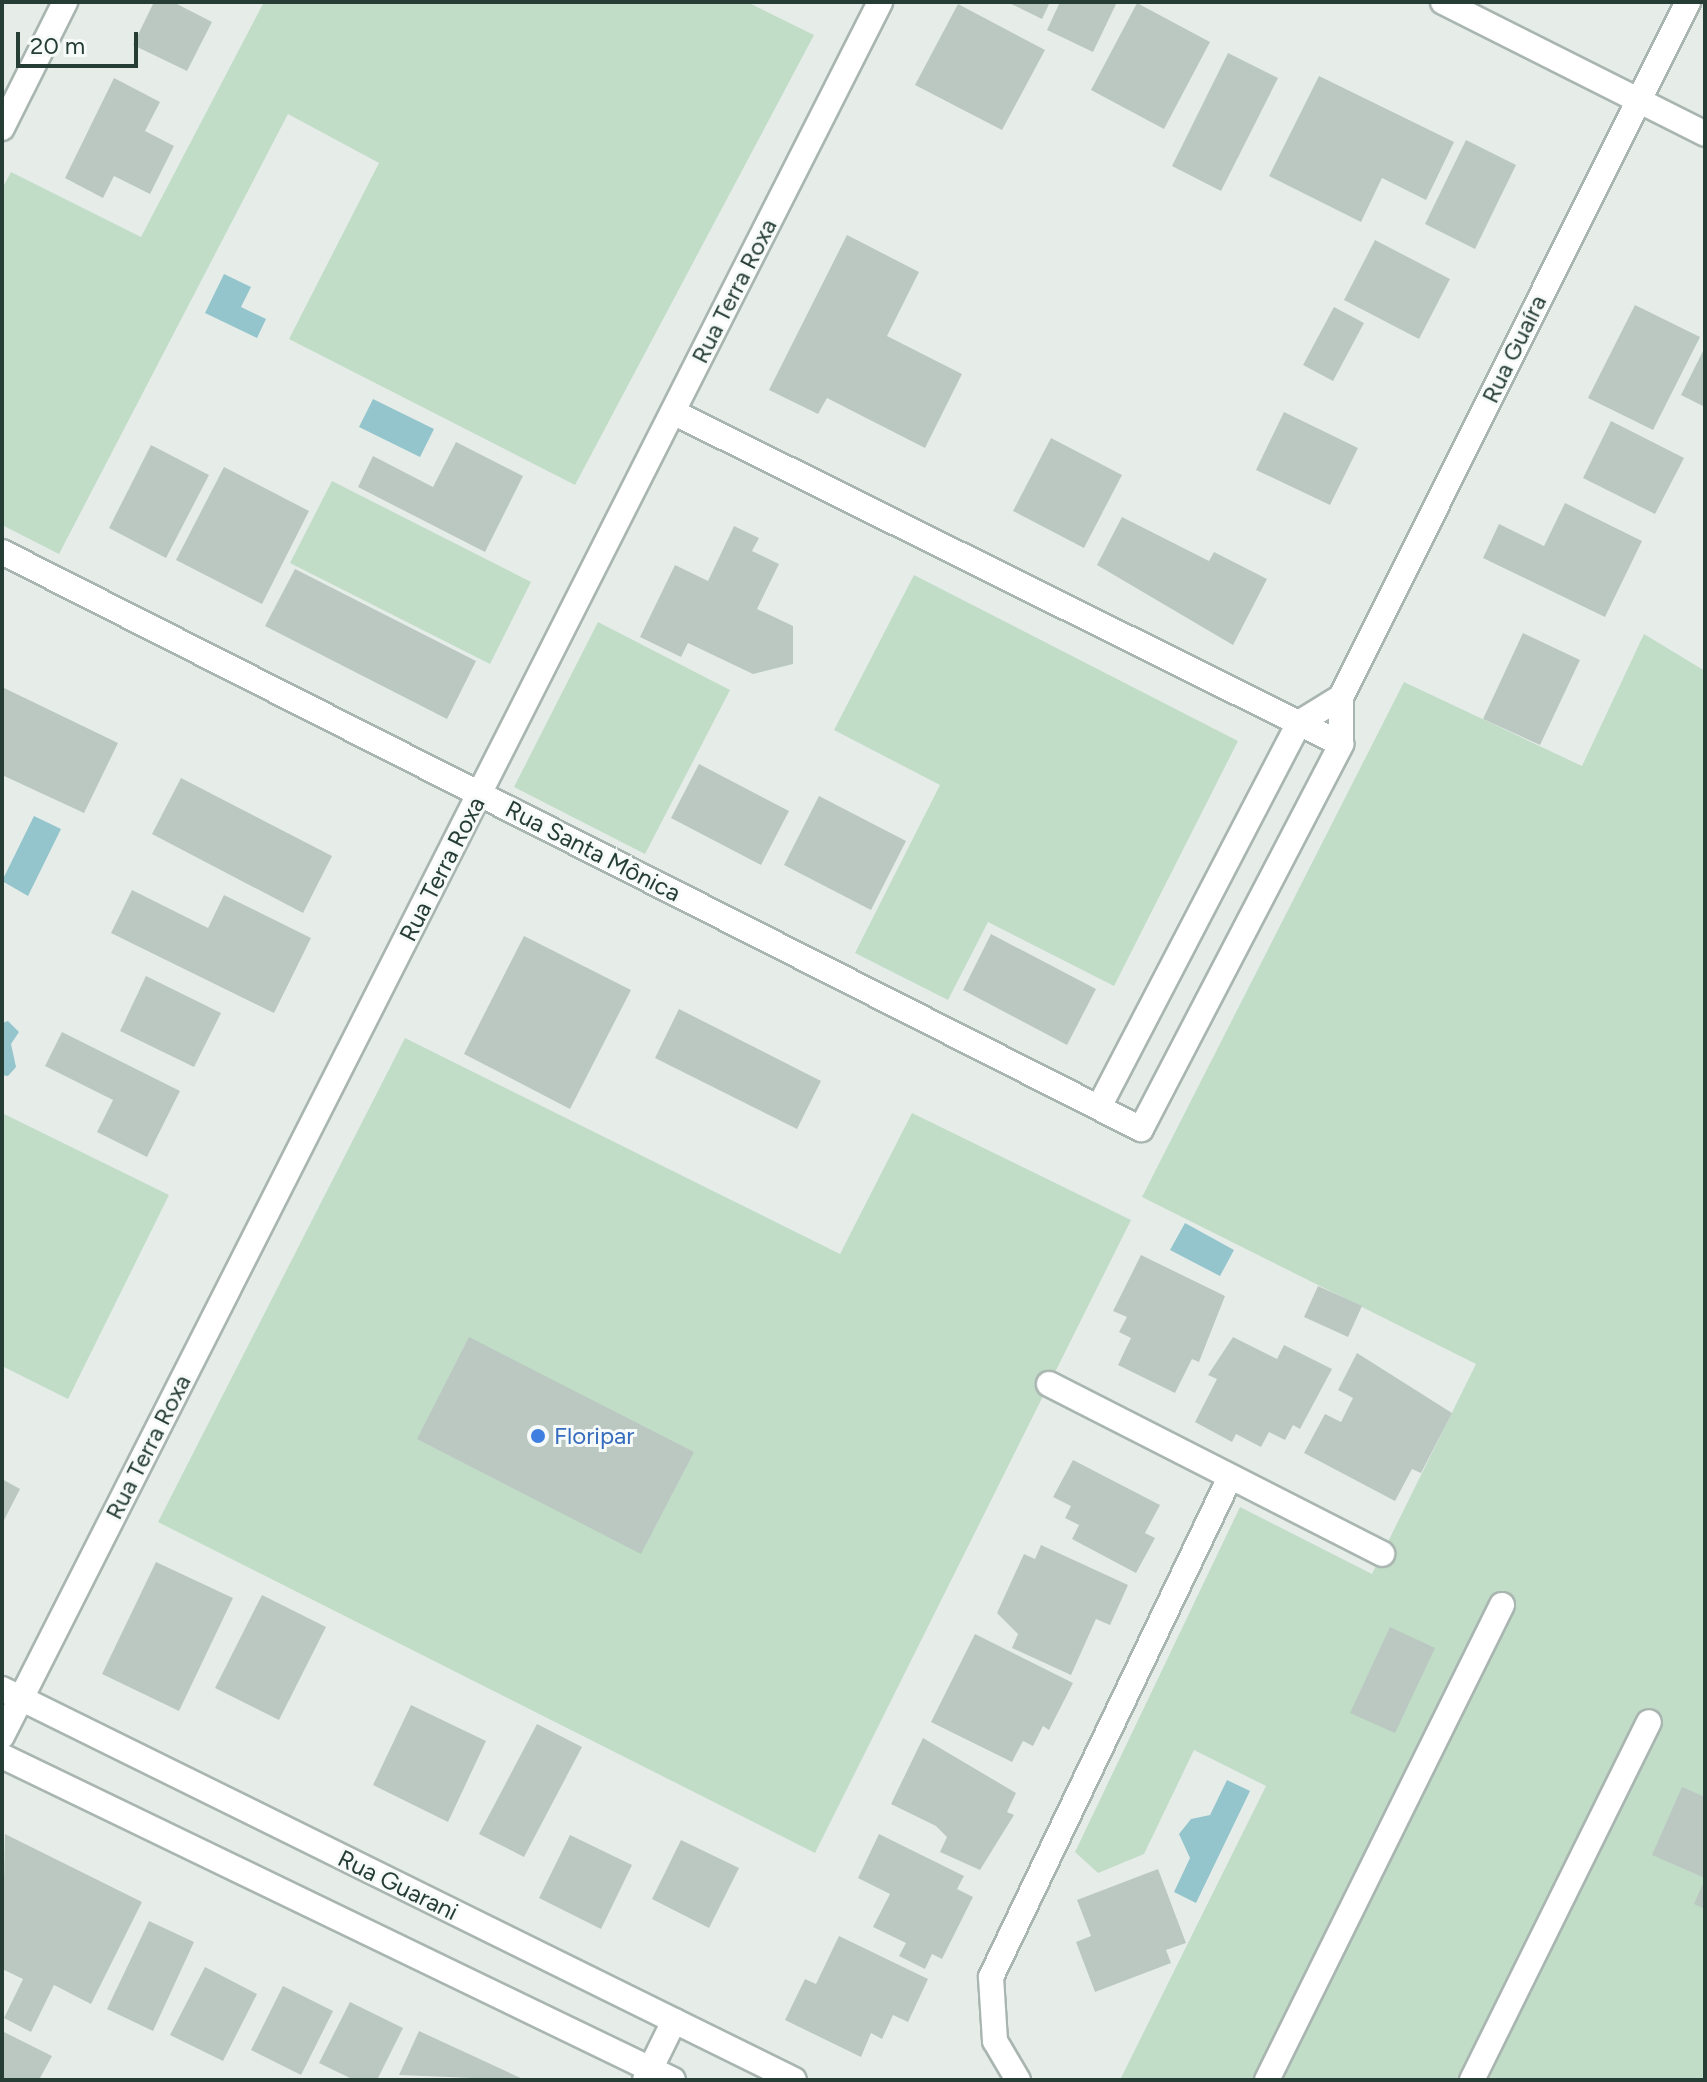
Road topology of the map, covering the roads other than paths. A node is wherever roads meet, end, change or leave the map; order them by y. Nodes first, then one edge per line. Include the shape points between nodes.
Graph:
1 (65, 2) edge
2 (880, 2) edge
3 (1443, 2) edge
4 (1688, 2) edge
5 (1637, 100) junction
6 (2, 128) edge
7 (1705, 134) edge
8 (673, 412) junction
9 (2, 552) edge
10 (1341, 697) junction
11 (1299, 723) junction
12 (1341, 744) junction
13 (480, 794) junction
14 (1099, 1107) junction
15 (1049, 1384) dead end
16 (1230, 1477) junction
17 (1382, 1554) dead end
18 (1502, 1605) dead end
19 (11, 1694) edge
20 (1649, 1722) dead end
21 (2, 1736) edge
22 (2, 1756) edge
23 (674, 2021) junction
24 (648, 2074) edge
25 (673, 2080) edge
26 (794, 2080) edge
27 (1018, 2080) edge
28 (1267, 2080) edge
29 (1472, 2080) edge

1 - 6 street
2 - 8 street, Rua Terra Roxa
3 - 5 street
4 - 5 street, Rua Guaíra
5 - 7 street
5 - 10 street, Rua Guaíra
8 - 11 street
8 - 13 street, Rua Terra Roxa
9 - 13 street, Rua Santa Mônica
10 - 11 street
10 - 12 street, Rua Guaíra
11 - 12 street
11 - 14 street
12 - 14 street, Rua Santa Mônica via 1141,1129
13 - 14 street, Rua Santa Mônica
13 - 19 street, Rua Terra Roxa
15 - 16 street
16 - 17 street
16 - 27 street via 991,1977 995,2041
18 - 28 street
19 - 21 street, Rua Terra Roxa
19 - 23 street, Rua Guarani
20 - 29 street
22 - 24 street
23 - 24 street
23 - 26 street, Rua Guarani
24 - 25 street

